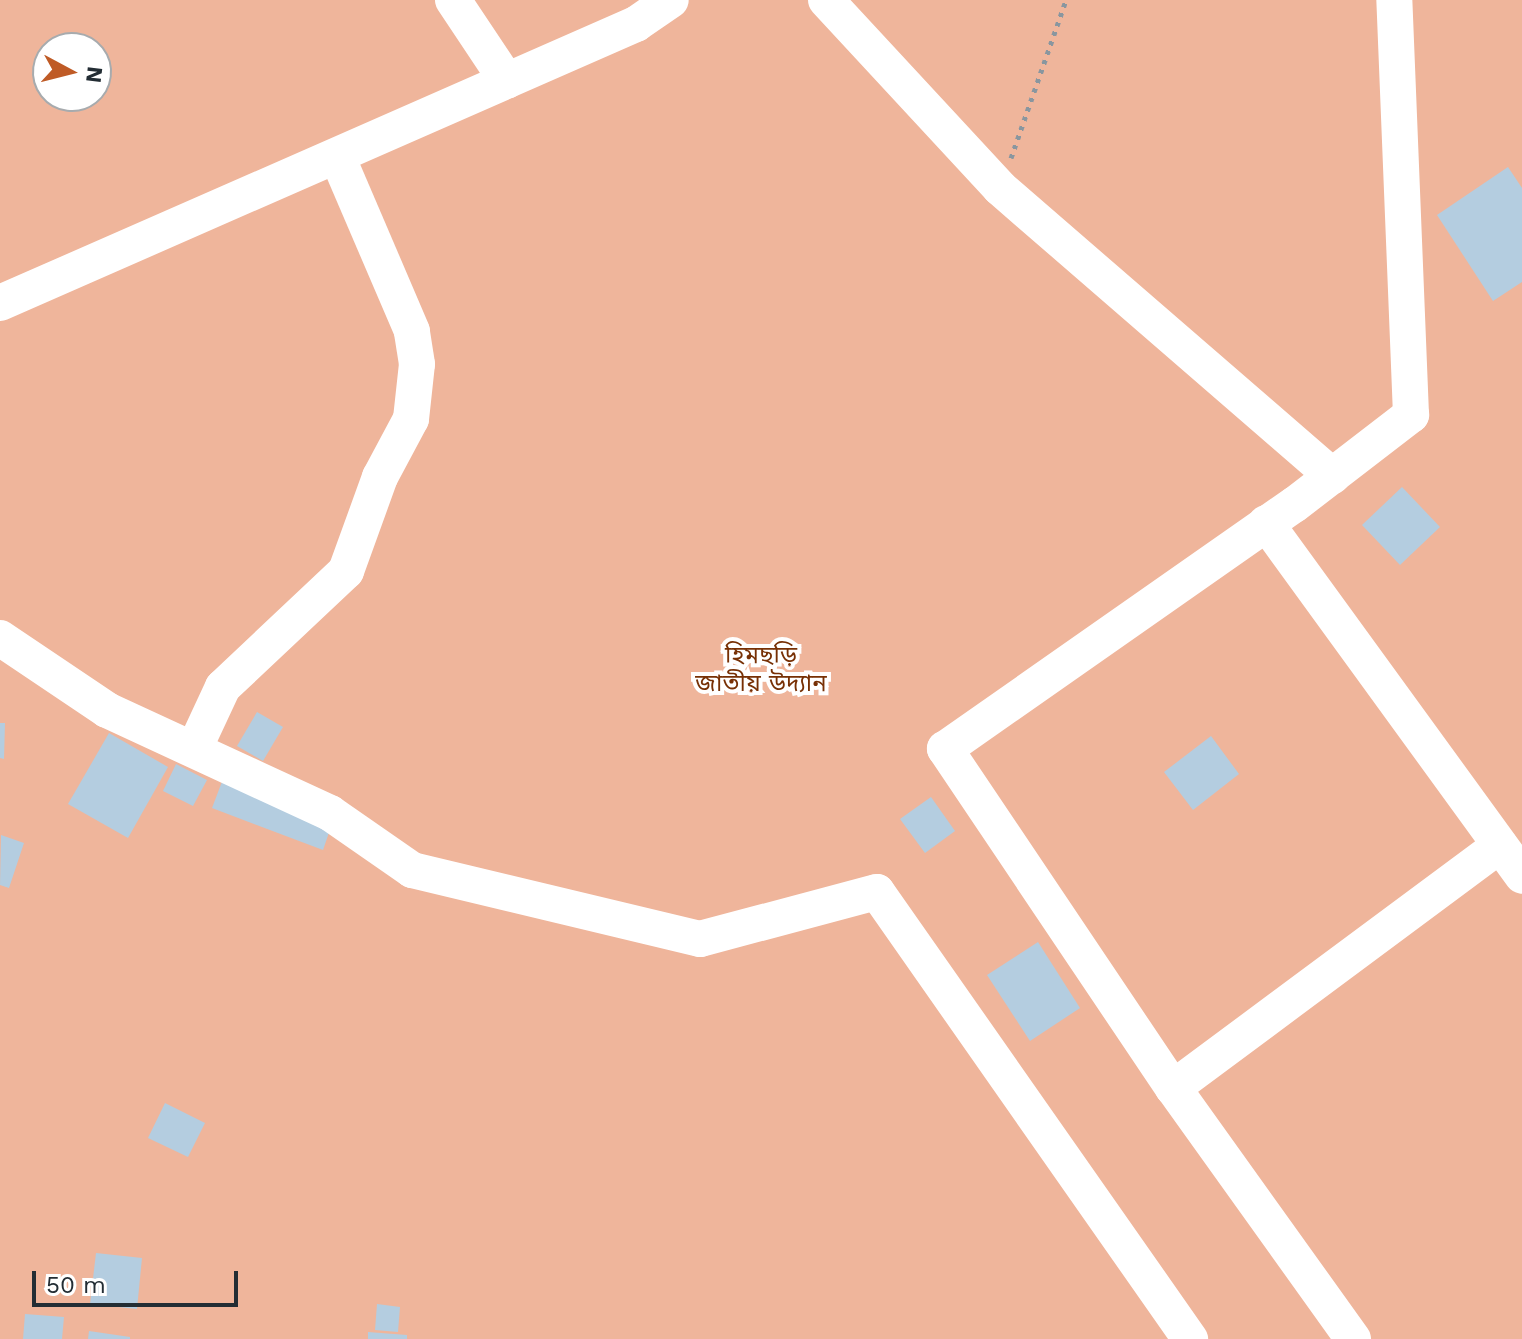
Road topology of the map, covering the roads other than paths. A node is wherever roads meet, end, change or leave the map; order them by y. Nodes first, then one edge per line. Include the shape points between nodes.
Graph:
1 (453, 0) edge
2 (671, 0) edge
3 (826, 0) edge
4 (1394, 0) edge
5 (507, 81) junction
6 (337, 156) junction
7 (0, 303) edge
8 (1332, 476) junction
9 (1280, 514) junction
10 (0, 638) edge
11 (195, 747) junction
12 (1500, 845) junction
13 (1522, 876) edge
14 (1173, 1088) junction
15 (1190, 1339) edge
16 (1353, 1339) edge

1 - 5 street
2 - 5 street via 636,24
3 - 8 street via 1000,188
4 - 8 street via 1411,415
5 - 6 street
6 - 7 street
6 - 11 street via 412,331 417,364 411,419 380,477 346,571 223,687
8 - 9 street
9 - 12 street
9 - 14 street via 945,749
10 - 11 street via 107,710
11 - 15 street via 330,813 412,870 700,939 877,892
12 - 13 street
12 - 14 street
14 - 16 street

